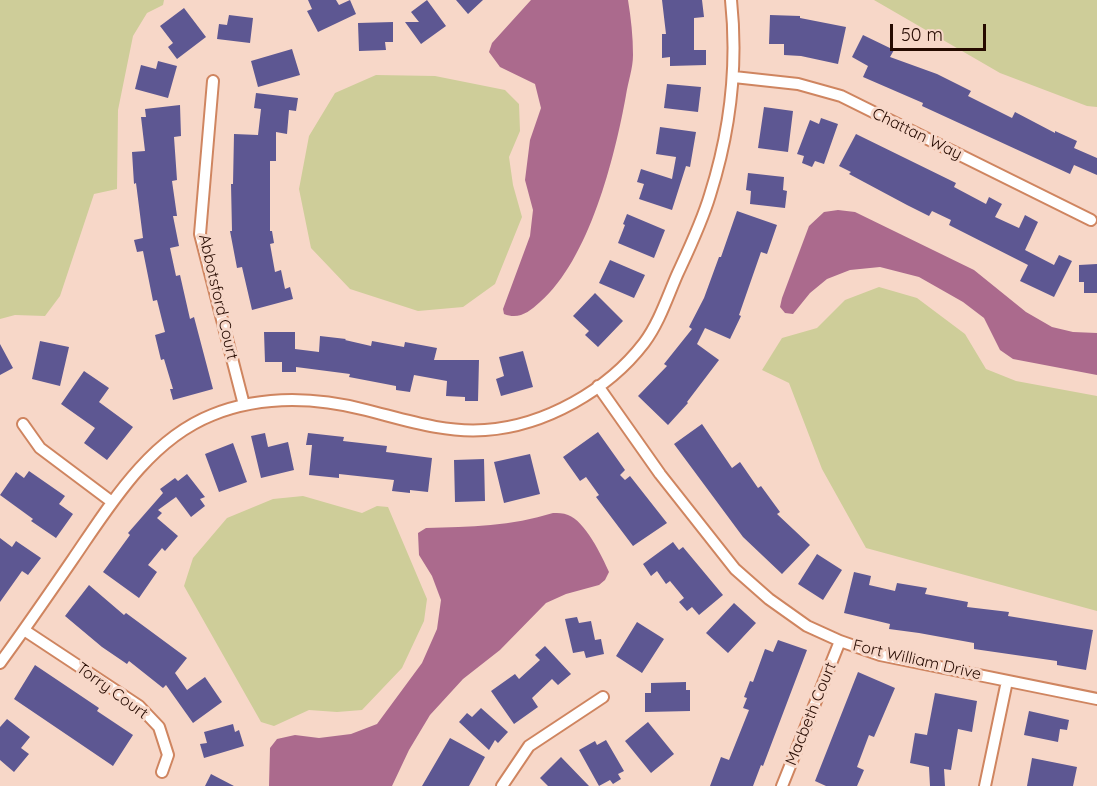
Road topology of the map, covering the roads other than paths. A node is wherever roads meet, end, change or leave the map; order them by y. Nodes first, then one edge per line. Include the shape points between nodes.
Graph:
1 (731, 0) edge
2 (734, 77) junction
3 (213, 81) dead end
4 (1091, 220) dead end
5 (598, 386) junction
6 (244, 405) junction
7 (23, 424) dead end
8 (112, 502) junction
9 (24, 630) junction
10 (840, 641) junction
11 (0, 663) edge
12 (1007, 681) junction
13 (603, 697) dead end
14 (1097, 699) edge
15 (162, 772) dead end
16 (502, 786) edge
17 (782, 786) edge
18 (985, 786) edge

1 - 2 street
2 - 4 street, Chattan Way via 798,84 841,96
2 - 5 street via 710,196 657,321 630,359
3 - 6 street, Abbotsford Court via 200,234
5 - 6 street via 554,412 487,430 449,430 308,400
5 - 10 street, Fort William Drive via 660,474 735,569 797,620
6 - 8 street via 210,416 162,446
7 - 8 street via 40,448
8 - 9 street
9 - 11 street
9 - 15 street, Torry Court via 140,706 159,727 168,755
10 - 12 street, Fort William Drive via 879,655
10 - 17 street, Macbeth Court
12 - 14 street, Fort William Drive
12 - 18 street
13 - 16 street via 529,746

